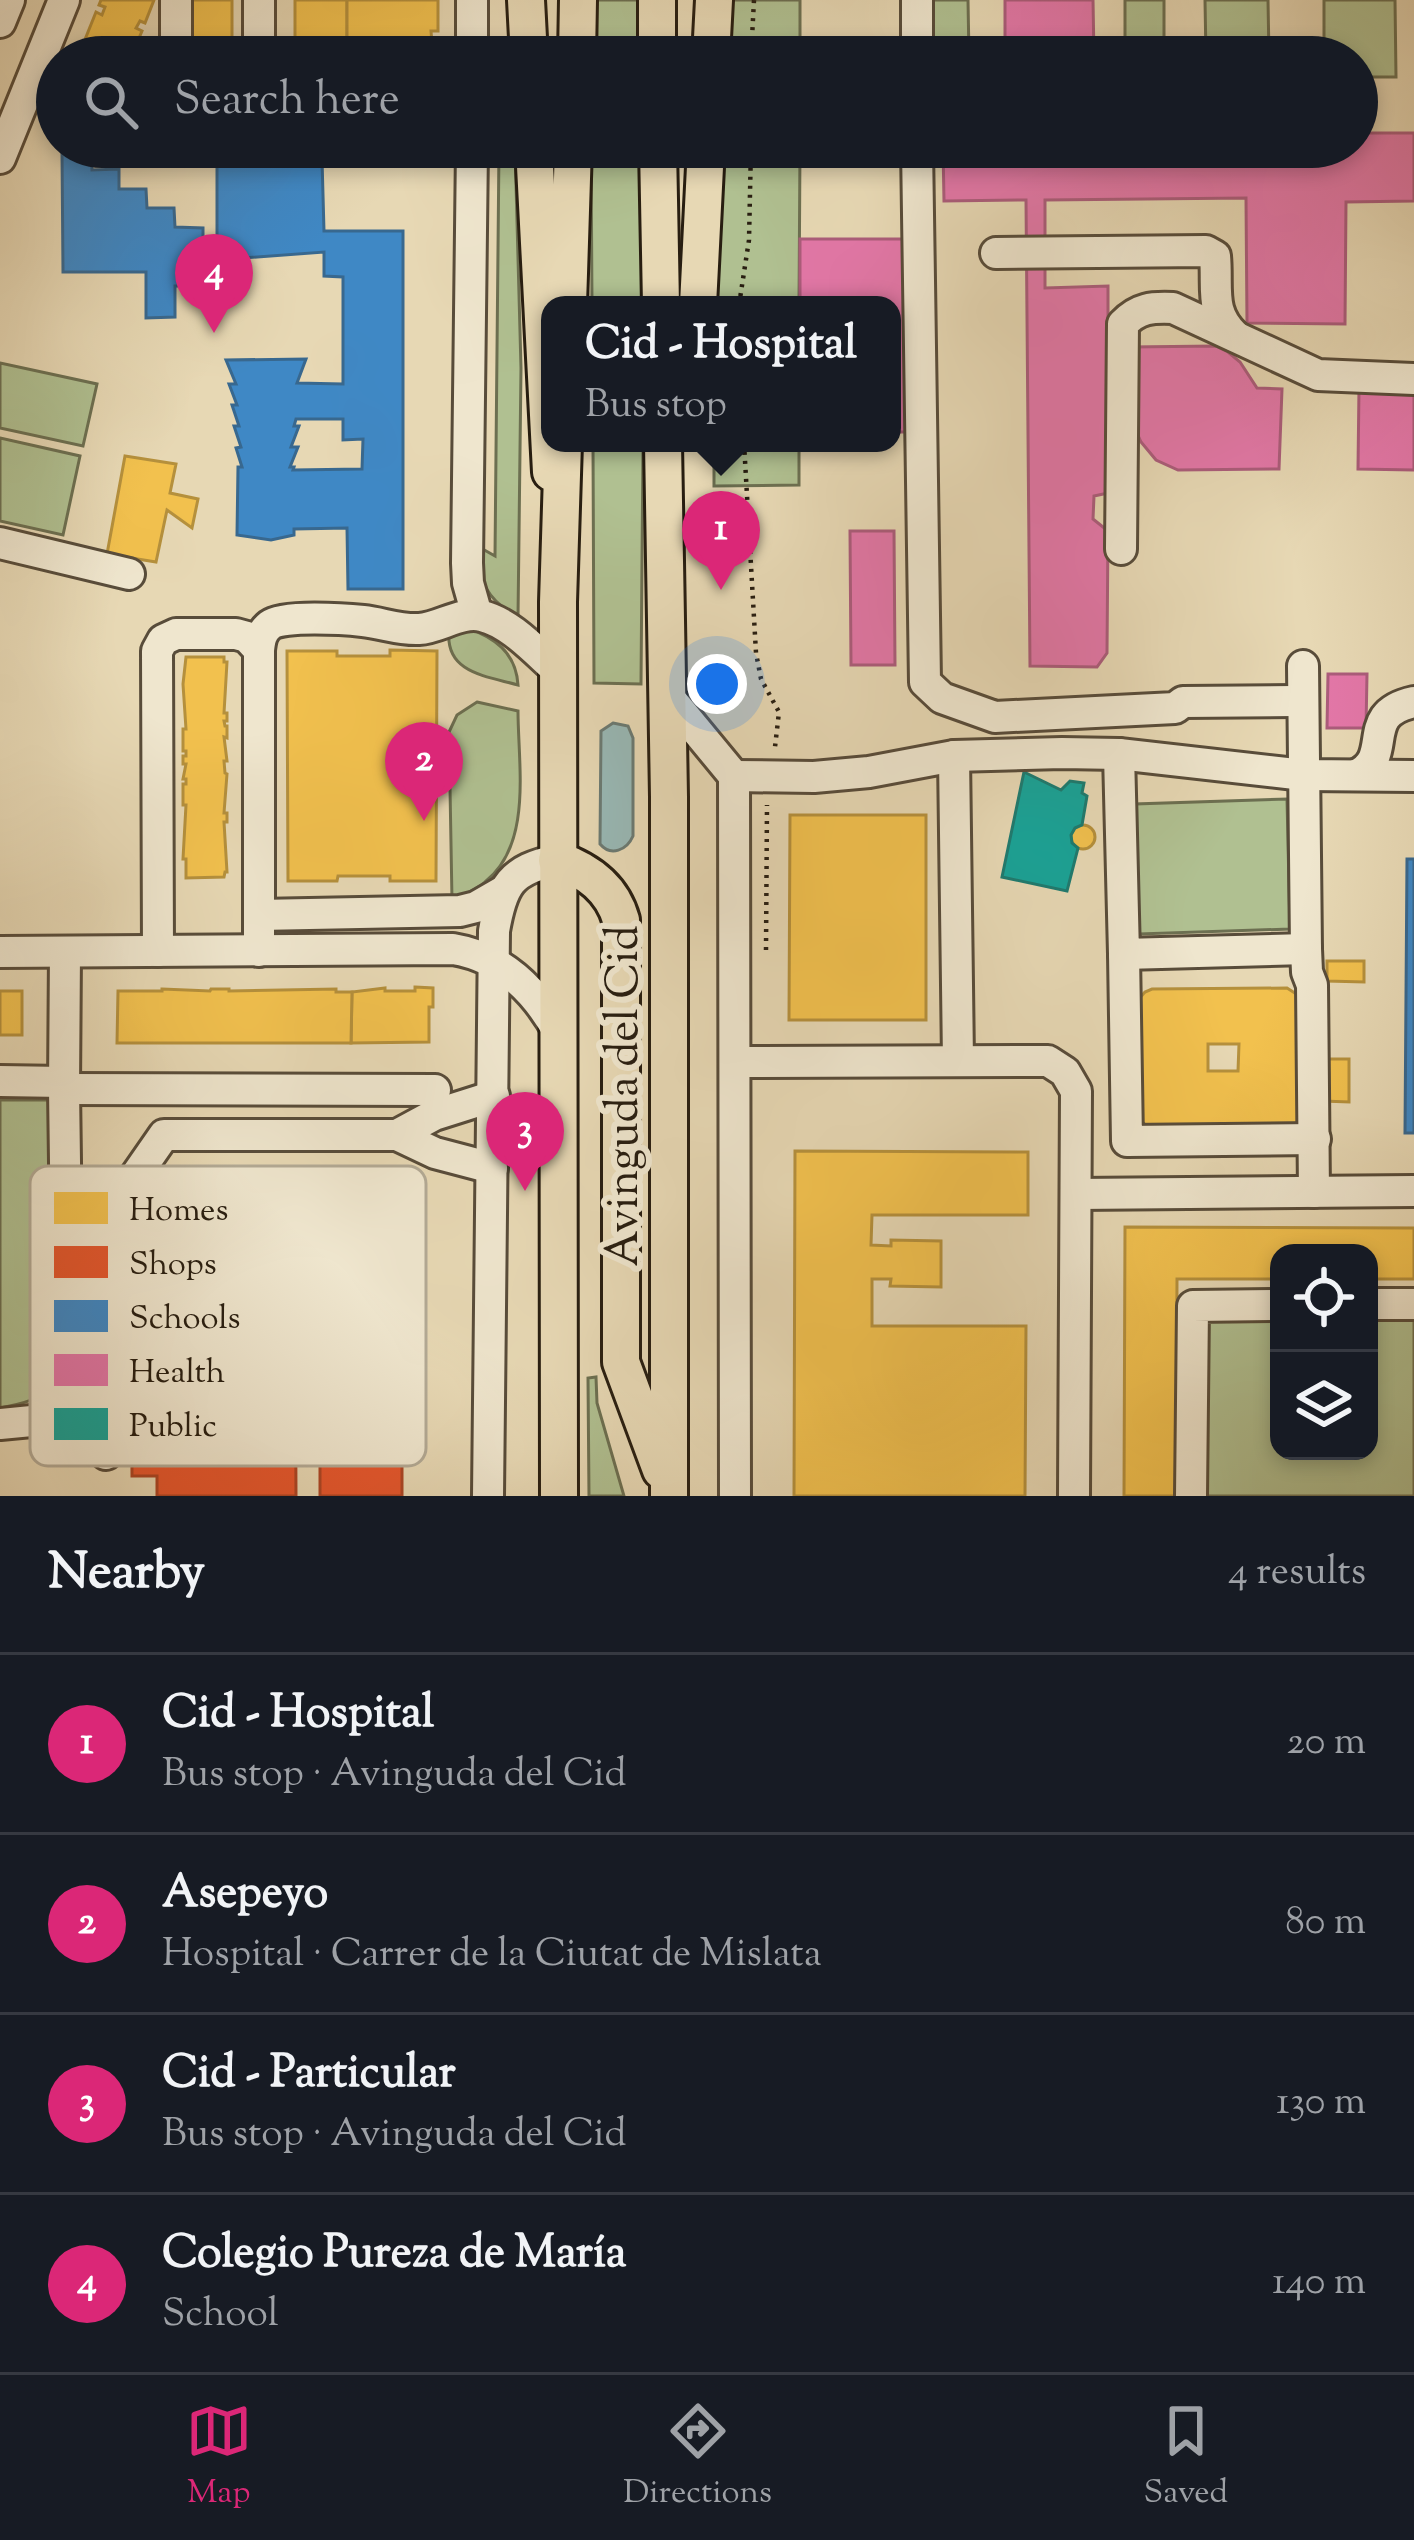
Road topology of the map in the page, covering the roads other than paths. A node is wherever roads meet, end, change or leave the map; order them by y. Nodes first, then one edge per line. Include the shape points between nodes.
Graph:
1 (9, 0) edge
2 (64, 0) edge
3 (176, 0) edge
4 (259, 0) edge
5 (472, 0) edge
6 (526, 0) edge
7 (578, 0) edge
8 (657, 0) edge
9 (714, 0) edge
10 (917, 0) edge
11 (0, 22) edge
12 (48, 36) edge
13 (176, 36) edge
14 (259, 36) edge
15 (472, 36) edge
16 (528, 36) edge
17 (577, 36) edge
18 (657, 36) edge
19 (712, 36) edge
20 (916, 36) edge
21 (36, 64) edge
22 (4, 138) edge
23 (472, 168) edge
24 (535, 168) edge
25 (573, 168) edge
26 (658, 168) edge
27 (705, 168) edge
28 (918, 168) edge
29 (996, 253) dead end
30 (1216, 293) junction
31 (542, 296) edge
32 (568, 296) edge
33 (661, 296) edge
34 (698, 296) edge
35 (1188, 313) junction
36 (1240, 340) junction
37 (1414, 379) edge
38 (550, 452) edge
39 (563, 452) edge
40 (663, 452) edge
41 (688, 452) edge
42 (0, 543) edge
43 (1121, 549) dead end
44 (129, 574) dead end
45 (558, 602) junction
46 (477, 614) junction
47 (259, 650) junction
48 (1304, 666) dead end
49 (558, 671) junction
50 (668, 696) junction
51 (1414, 702) edge
52 (1294, 708) dead end
53 (1119, 754) junction
54 (954, 756) junction
55 (1304, 775) junction
56 (1356, 775) junction
57 (734, 776) junction
58 (1414, 776) edge
59 (557, 860) junction
60 (502, 892) junction
61 (260, 915) junction
62 (1306, 949) junction
63 (158, 951) junction
64 (259, 951) junction
65 (0, 952) edge
66 (65, 952) junction
67 (1124, 954) junction
68 (494, 961) junction
69 (560, 1035) junction
70 (958, 1060) junction
71 (735, 1062) junction
72 (0, 1081) edge
73 (64, 1085) junction
74 (435, 1090) dead end
75 (494, 1096) junction
76 (397, 1135) junction
77 (1315, 1139) junction
78 (65, 1166) edge
79 (143, 1166) edge
80 (492, 1168) junction
81 (1414, 1191) edge
82 (1314, 1192) junction
83 (1077, 1194) junction
84 (1378, 1304) edge
85 (1414, 1304) edge
86 (1270, 1305) edge
87 (30, 1421) edge
88 (0, 1424) edge
89 (670, 1494) edge
90 (488, 1496) edge
91 (560, 1496) edge
92 (735, 1496) edge
93 (1074, 1496) edge
94 (1191, 1496) edge

1 - 11 street
2 - 12 street
3 - 13 street
4 - 14 street
5 - 15 street
6 - 16 main road
7 - 17 main road
8 - 18 main road
9 - 19 main road
10 - 20 street
21 - 22 street
23 - 46 street via 467,563
24 - 31 main road, Avinguda del Cid
25 - 32 main road
26 - 33 main road
27 - 34 main road
28 - 52 street via 926,234 925,682 942,698 995,717
29 - 30 street via 1206,251 1215,256
30 - 35 street via 1201,312
30 - 36 street via 1222,324
35 - 36 street
35 - 43 street via 1151,307 1124,324
36 - 37 street via 1318,375
38 - 45 main road, Avinguda del Cid
39 - 45 main road, Avinguda del Cid
40 - 50 main road, Avinguda del Cid
41 - 50 main road, Avinguda del Cid
42 - 44 street
45 - 49 main road, Avinguda del Cid
46 - 47 street via 412,630 278,621 263,632
46 - 49 street
47 - 61 street
47 - 63 street via 236,634 176,634 157,651
48 - 55 street
49 - 59 main road, Avinguda del Cid
50 - 57 street
50 - 89 main road, Avinguda del Cid
51 - 56 street via 1386,716 1374,761
53 - 54 street
53 - 55 street
53 - 67 street
54 - 57 street via 869,772
54 - 70 street
55 - 56 street
55 - 62 street
56 - 58 street
57 - 71 street
59 - 60 street via 522,870
59 - 69 main road, Avinguda del Cid
59 - 89 main road via 600,884 621,920 621,1362
60 - 61 street via 460,911
60 - 68 street
61 - 64 street
62 - 67 street
62 - 77 street
63 - 64 street
63 - 66 street
64 - 68 street via 439,947
65 - 66 street
66 - 73 street
67 - 77 street via 1127,1141
68 - 69 street via 548,1010
68 - 75 street
69 - 91 main road, Avinguda del Cid
70 - 71 street
70 - 83 street via 1048,1061 1065,1072 1076,1091
71 - 92 street
72 - 73 street
73 - 74 street
73 - 78 street
75 - 76 street
75 - 80 street
76 - 79 street via 164,1136
76 - 80 street
77 - 82 street
80 - 90 street
81 - 82 street
82 - 83 street
83 - 93 street
84 - 85 street
86 - 94 street via 1193,1306
87 - 88 street

